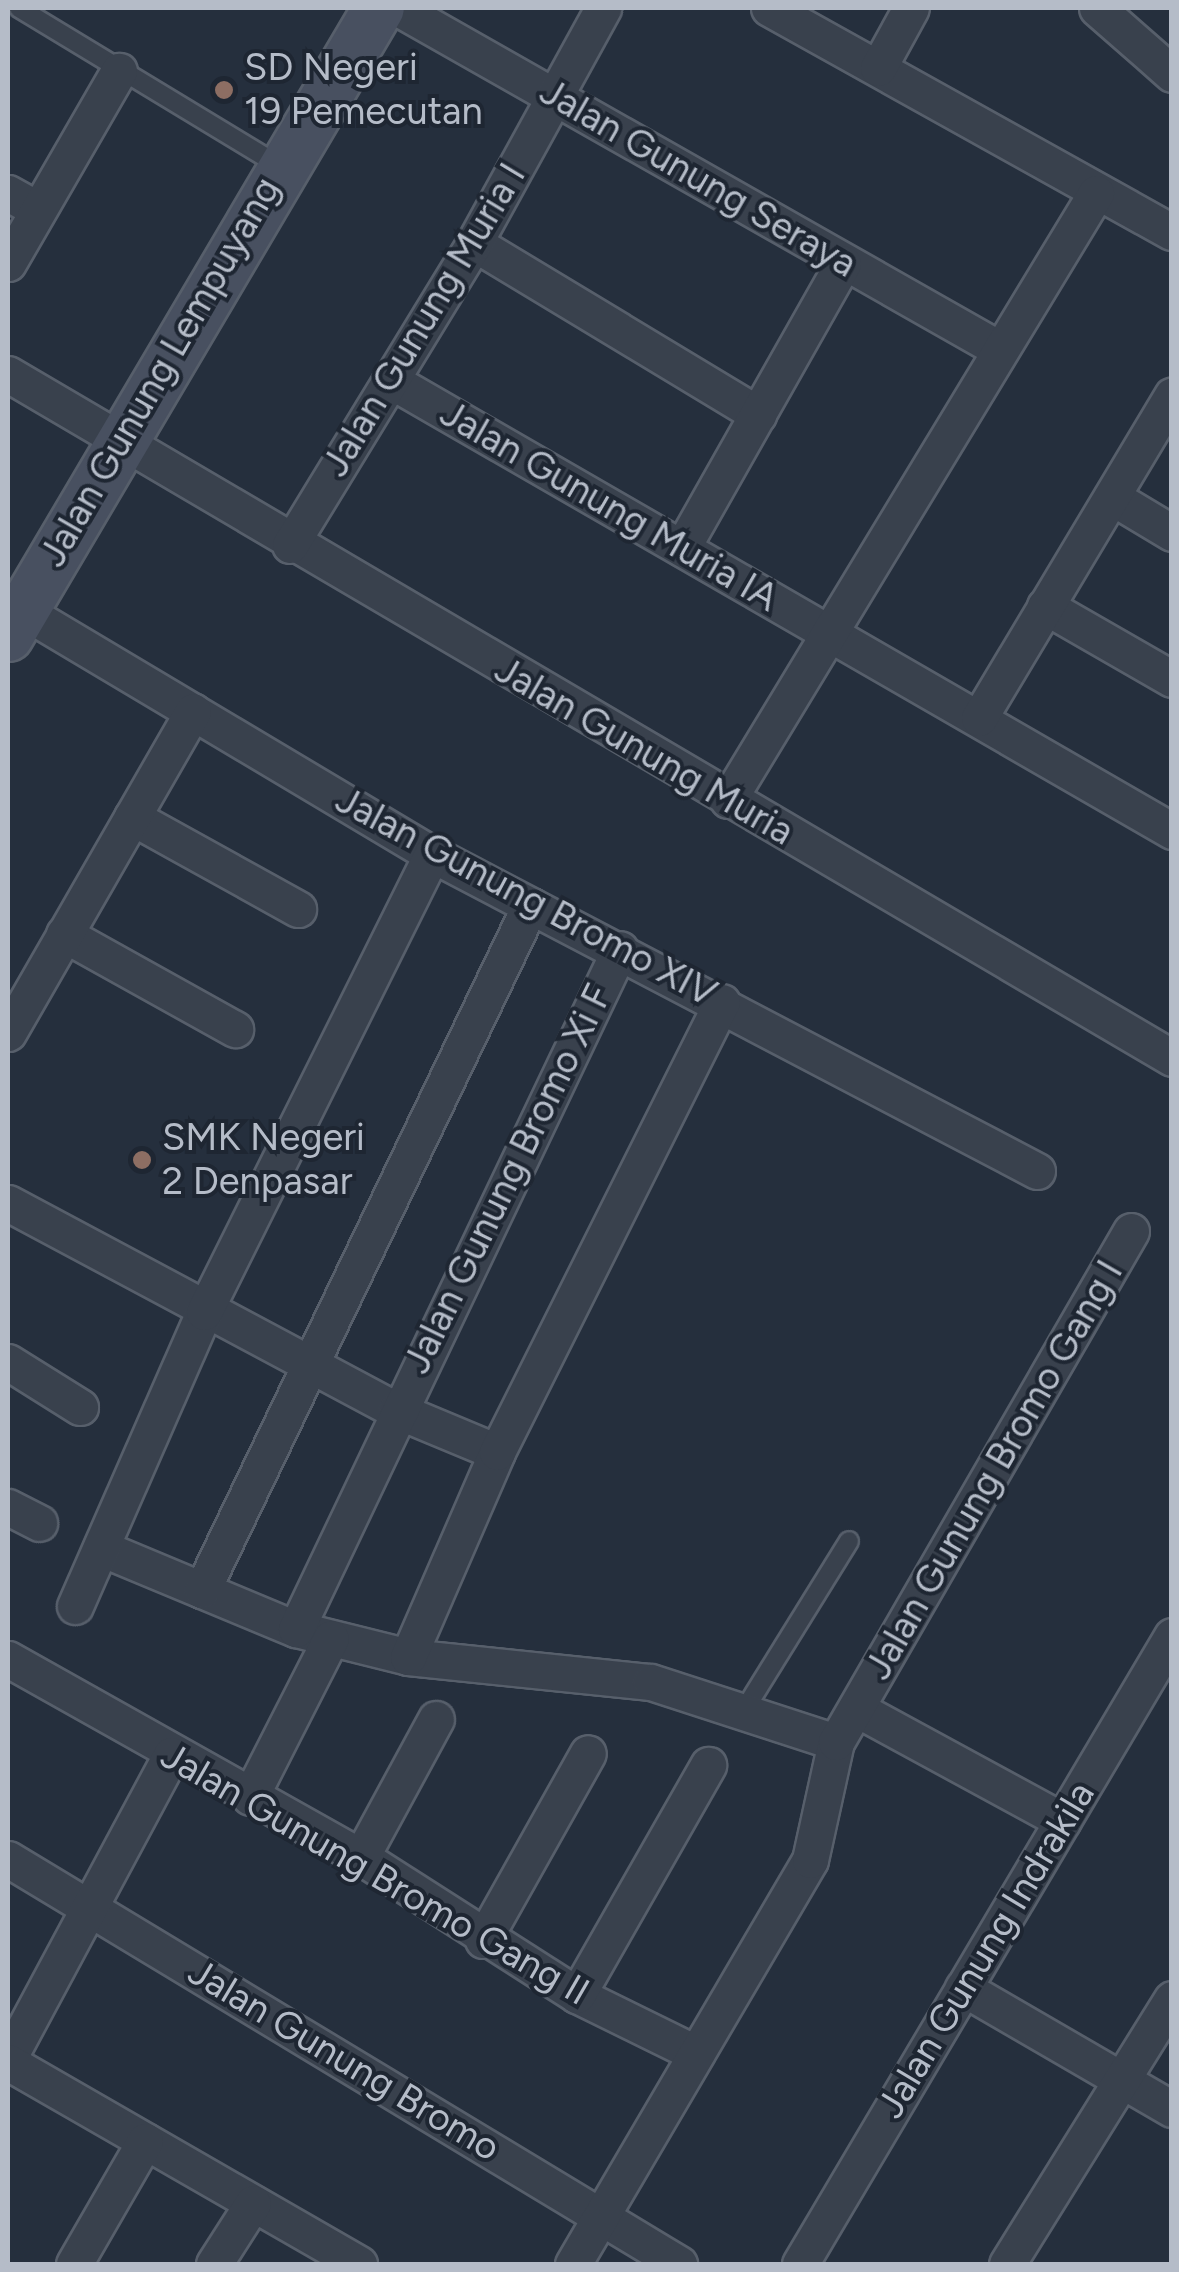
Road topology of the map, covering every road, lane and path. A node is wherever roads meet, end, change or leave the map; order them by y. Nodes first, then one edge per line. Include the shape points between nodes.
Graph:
1 (19, 8) edge
2 (378, 8) edge
3 (398, 8) edge
4 (603, 8) edge
5 (768, 8) edge
6 (911, 8) edge
7 (1097, 8) edge
8 (878, 68) junction
9 (119, 70) junction
10 (1172, 74) edge
11 (556, 94) junction
12 (281, 166) junction
13 (1096, 193) junction
14 (22, 201) edge
15 (1172, 232) edge
16 (474, 242) junction
17 (8, 263) edge
18 (843, 263) junction
19 (999, 348) junction
20 (8, 374) edge
21 (390, 380) junction
22 (1172, 394) edge
23 (758, 414) junction
24 (118, 440) junction
25 (1112, 496) junction
26 (1172, 532) edge
27 (290, 545) junction
28 (682, 548) junction
29 (1046, 606) junction
30 (15, 623) edge
31 (829, 632) junction
32 (1172, 679) edge
33 (193, 711) junction
34 (979, 718) junction
35 (728, 800) junction
36 (132, 817) junction
37 (1172, 831) edge
38 (432, 854) junction
39 (530, 906) junction
40 (298, 909) dead end
41 (64, 934) junction
42 (620, 949) junction
43 (722, 1002) junction
44 (235, 1029) dead end
45 (8, 1033) edge
46 (1172, 1058) edge
47 (1037, 1171) dead end
48 (8, 1204) edge
49 (1131, 1231) dead end
50 (204, 1312) junction
51 (8, 1362) edge
52 (306, 1364) junction
53 (80, 1407) dead end
54 (396, 1410) junction
55 (497, 1452) junction
56 (8, 1506) edge
57 (39, 1524) dead end
58 (850, 1541) dead end
59 (101, 1548) junction
60 (202, 1590) junction
61 (76, 1606) dead end
62 (296, 1629) junction
63 (1172, 1636) edge
64 (331, 1638) junction
65 (408, 1657) junction
66 (8, 1659) edge
67 (857, 1709) junction
68 (743, 1712) junction
69 (436, 1719) dead end
70 (836, 1742) junction
71 (588, 1753) dead end
72 (172, 1755) junction
73 (708, 1765) dead end
74 (250, 1797) junction
75 (1062, 1821) junction
76 (361, 1857) junction
77 (8, 1858) edge
78 (94, 1908) junction
79 (483, 1940) junction
80 (964, 1988) junction
81 (578, 1995) junction
82 (1172, 2000) edge
83 (695, 2052) junction
84 (8, 2060) edge
85 (1119, 2078) junction
86 (1172, 2108) edge
87 (146, 2141) junction
88 (253, 2203) junction
89 (603, 2218) junction
90 (74, 2264) edge
91 (214, 2264) edge
92 (359, 2264) edge
93 (573, 2264) edge
94 (679, 2264) edge
95 (800, 2264) edge
96 (1007, 2264) edge

1 - 9 lane
2 - 12 street, Jalan Gunung Lempuyang
3 - 11 street, Jalan Gunung Seraya
4 - 11 street, Jalan Gunung Muria I
5 - 8 street
6 - 8 street
7 - 10 street
8 - 13 street
9 - 12 lane
9 - 14 street
11 - 16 street, Jalan Gunung Muria I
11 - 18 street, Jalan Gunung Seraya
12 - 24 street, Jalan Gunung Lempuyang
13 - 15 street
13 - 19 street
14 - 17 street
16 - 21 street, Jalan Gunung Muria I
16 - 23 street
18 - 19 street, Jalan Gunung Seraya
18 - 23 street
19 - 31 street
20 - 24 street, Jalan Gunung Muria
21 - 27 street, Jalan Gunung Muria I
21 - 28 street, Jalan Gunung Muria IA
22 - 25 street
23 - 28 street
24 - 27 street, Jalan Gunung Muria
24 - 30 street, Jalan Gunung Lempuyang
25 - 26 street
25 - 29 street
27 - 35 street, Jalan Gunung Muria
28 - 31 street, Jalan Gunung Muria IA
29 - 32 street
29 - 34 street
30 - 33 street, Jalan Gunung Bromo XIV
31 - 34 street, Jalan Gunung Muria IA
31 - 35 street
33 - 36 street
33 - 38 street, Jalan Gunung Bromo XIV
34 - 37 street, Jalan Gunung Muria IA
35 - 46 street, Jalan Gunung Muria
36 - 40 street
36 - 41 street
38 - 39 street, Jalan Gunung Bromo XIV
38 - 50 street
39 - 42 street, Jalan Gunung Bromo XIV
39 - 52 street
41 - 44 street
41 - 45 street
42 - 43 street, Jalan Gunung Bromo XIV
42 - 54 street, Jalan Gunung Bromo Xi F
43 - 47 street, Jalan Gunung Bromo XIV
43 - 55 street
48 - 50 street
49 - 67 street, Jalan Gunung Bromo Gang I
50 - 52 street
50 - 59 street
51 - 53 street
52 - 54 street
52 - 60 street
54 - 55 street
54 - 62 street, Jalan Gunung Bromo Xi F
55 - 65 street
56 - 57 street
58 - 68 lane
59 - 60 street
59 - 61 street
60 - 62 street
62 - 64 street
63 - 75 street, Jalan Gunung Indrakila
64 - 65 street
64 - 74 street
65 - 68 street via 651,1682
66 - 72 street, Jalan Gunung Bromo Gang II
67 - 70 street, Jalan Gunung Bromo Gang I
67 - 75 street, Jalan Gunung Bromo Gang I
68 - 70 street
69 - 76 street
70 - 83 street, Jalan Gunung Bromo Gang I via 810,1860
71 - 79 street
72 - 74 street, Jalan Gunung Bromo Gang II
72 - 78 street
73 - 81 street
74 - 76 street, Jalan Gunung Bromo Gang II
75 - 80 street, Jalan Gunung Indrakila
76 - 79 street, Jalan Gunung Bromo Gang II
77 - 78 street, Jalan Gunung Bromo
78 - 84 street
78 - 89 street, Jalan Gunung Bromo
79 - 81 street, Jalan Gunung Bromo Gang II
80 - 85 street
80 - 95 street, Jalan Gunung Indrakila
81 - 83 street, Jalan Gunung Bromo Gang II
82 - 85 street
83 - 89 street, Jalan Gunung Bromo Gang I
84 - 87 street
85 - 86 street
85 - 96 street
87 - 88 street
87 - 90 street
88 - 91 street
88 - 92 street
89 - 93 street, Jalan Gunung Bromo Gang I
89 - 94 street, Jalan Gunung Bromo

